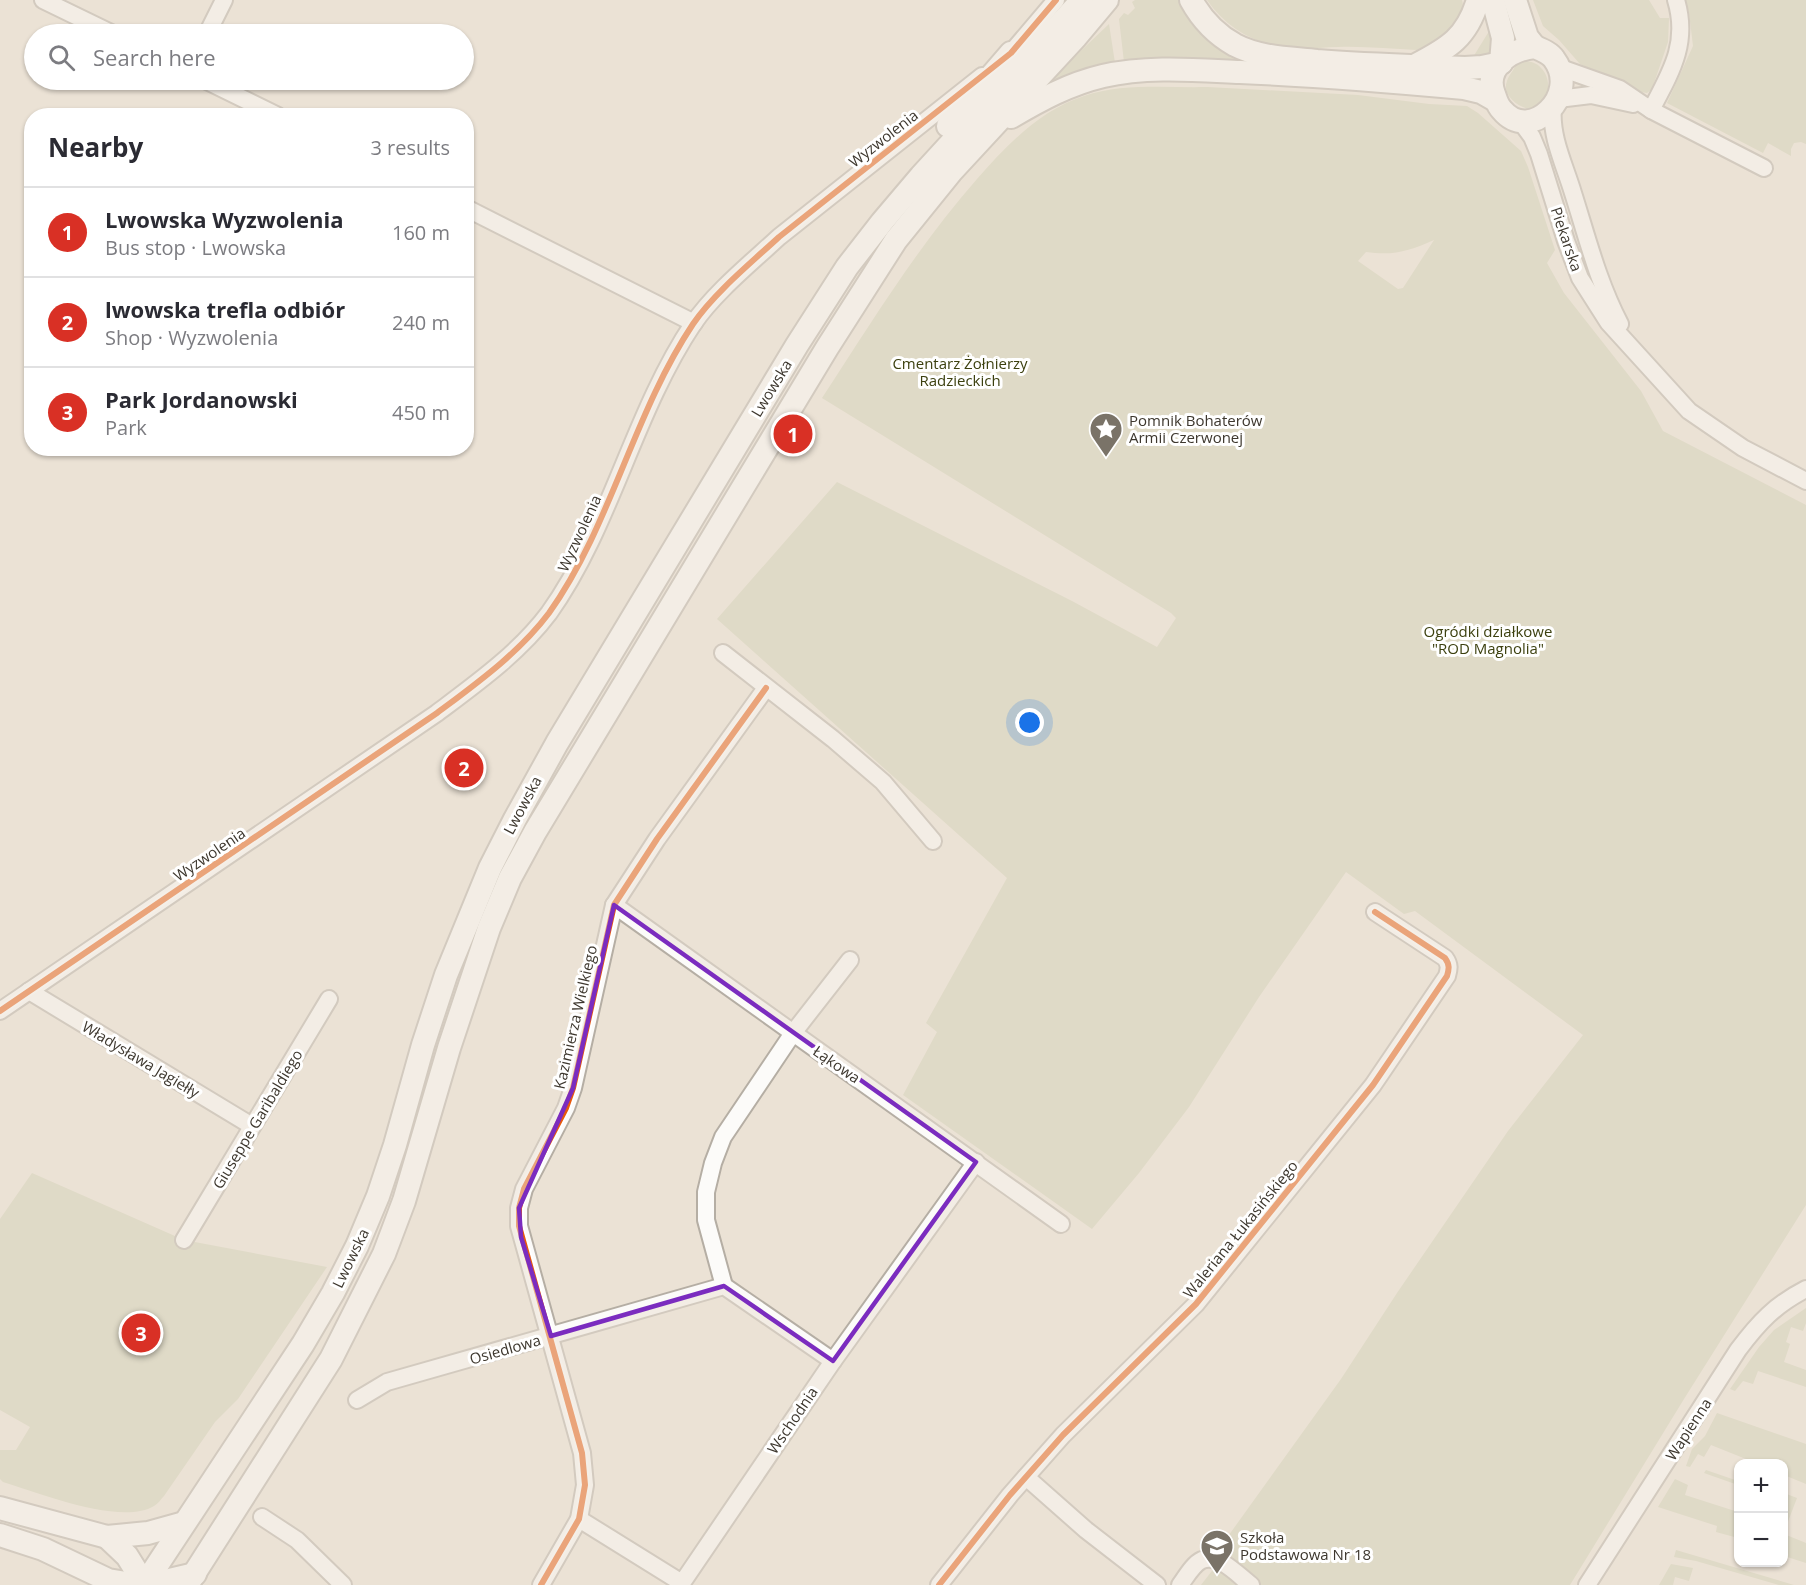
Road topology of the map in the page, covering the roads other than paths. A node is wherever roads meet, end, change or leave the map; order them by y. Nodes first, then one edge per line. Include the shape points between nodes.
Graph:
1 (43, 0) edge
2 (224, 0) edge
3 (1056, 0) edge
4 (1082, 0) edge
5 (1107, 0) edge
6 (1191, 0) edge
7 (1478, 0) edge
8 (1493, 0) edge
9 (1515, 0) edge
10 (1676, 0) edge
11 (92, 24) edge
12 (212, 24) edge
13 (1535, 47) junction
14 (1011, 53) junction
15 (1501, 63) junction
16 (1414, 66) junction
17 (1558, 67) junction
18 (225, 90) edge
19 (1495, 100) junction
20 (1555, 104) junction
21 (262, 108) edge
22 (1651, 110) junction
23 (1521, 122) junction
24 (989, 130) junction
25 (1764, 168) dead end
26 (474, 212) edge
27 (882, 222) junction
28 (694, 323) junction
29 (1631, 346) junction
30 (1806, 481) edge
31 (723, 653) dead end
32 (766, 688) junction
33 (933, 841) dead end
34 (614, 905) junction
35 (1376, 912) dead end
36 (850, 960) dead end
37 (29, 991) junction
38 (329, 999) dead end
39 (0, 1011) edge
40 (793, 1033) junction
41 (252, 1126) junction
42 (976, 1162) junction
43 (1060, 1224) dead end
44 (184, 1240) dead end
45 (724, 1286) junction
46 (1806, 1289) edge
47 (550, 1336) junction
48 (833, 1360) junction
49 (357, 1400) dead end
50 (1026, 1477) junction
51 (0, 1508) edge
52 (262, 1517) dead end
53 (579, 1519) junction
54 (184, 1523) junction
55 (0, 1535) edge
56 (107, 1537) junction
57 (191, 1579) edge
58 (109, 1582) edge
59 (144, 1585) edge
60 (343, 1585) edge
61 (540, 1585) edge
62 (939, 1585) edge
63 (1156, 1585) edge
64 (1179, 1585) edge
65 (1251, 1585) edge
66 (1587, 1585) edge

1 - 11 street
2 - 12 street
3 - 14 street, Wyzwolenia
4 - 27 main road, Lwowska
5 - 24 main road
6 - 16 main road via 1216,33 1260,55
7 - 16 main road via 1467,28 1445,50
8 - 15 main road via 1503,38
9 - 13 main road via 1527,37
10 - 22 street via 1681,36 1672,67
13 - 15 main road via 1511,53
13 - 17 main road via 1549,54
14 - 27 main road via 894,190
14 - 28 street, Wyzwolenia via 779,237
15 - 16 main road via 1465,68
15 - 19 main road via 1492,74
17 - 20 main road via 1563,82
17 - 22 street via 1620,89
18 - 21 street
19 - 23 main road via 1502,111
19 - 24 main road via 1464,88 1349,78 1145,70 1074,84
20 - 22 street via 1591,95
20 - 23 main road via 1547,114
20 - 29 street, Piekarska via 1552,122 1601,283
22 - 25 street
23 - 29 street, Piekarska via 1539,154 1580,278 1608,322
24 - 57 main road, Lwowska via 921,208 869,280 535,832 489,928 384,1254 332,1359
26 - 28 street
27 - 54 main road, Lwowska via 847,267 797,345 515,819 490,868 446,975 395,1145 357,1246 303,1344
28 - 37 street, Wyzwolenia via 662,379 575,574 547,615 516,649 437,713
29 - 30 street, Piekarska via 1689,411 1743,448
31 - 32 street
32 - 33 street via 883,782
32 - 34 street, Kazimierza Wielkiego
34 - 40 street, Łąkowa
34 - 47 street, Kazimierza Wielkiego via 573,1088 524,1189 519,1208 521,1237
35 - 50 street, Waleriana Łukasińskiego via 1445,958 1449,963 1447,976 1372,1084 1196,1304 1071,1426
36 - 40 street
37 - 39 street, Wyzwolenia
37 - 41 street, Władysława Jagiełły
38 - 41 street, Giuseppe Garibaldiego
40 - 42 street, Łąkowa
40 - 45 street via 723,1137 713,1163 706,1192 706,1220
41 - 44 street, Giuseppe Garibaldiego
42 - 43 street, Łąkowa
42 - 48 street, Wschodnia
45 - 47 street, Osiedlowa
45 - 48 street
46 - 66 street, Wapienna via 1771,1310 1755,1328
47 - 49 street, Osiedlowa via 387,1382
47 - 53 street, Kazimierza Wielkiego via 582,1454 585,1485
48 - 53 street, Wschodnia via 682,1583
50 - 62 street, Waleriana Łukasińskiego
50 - 63 street
51 - 56 main road
52 - 60 street via 297,1540
53 - 61 street, Kazimierza Wielkiego
54 - 56 main road via 148,1533
54 - 59 main road, Lwowska
55 - 58 main road via 43,1549
56 - 59 main road via 128,1556
57 - 59 main road
58 - 59 main road
64 - 65 street via 1196,1565 1207,1559 1222,1563

